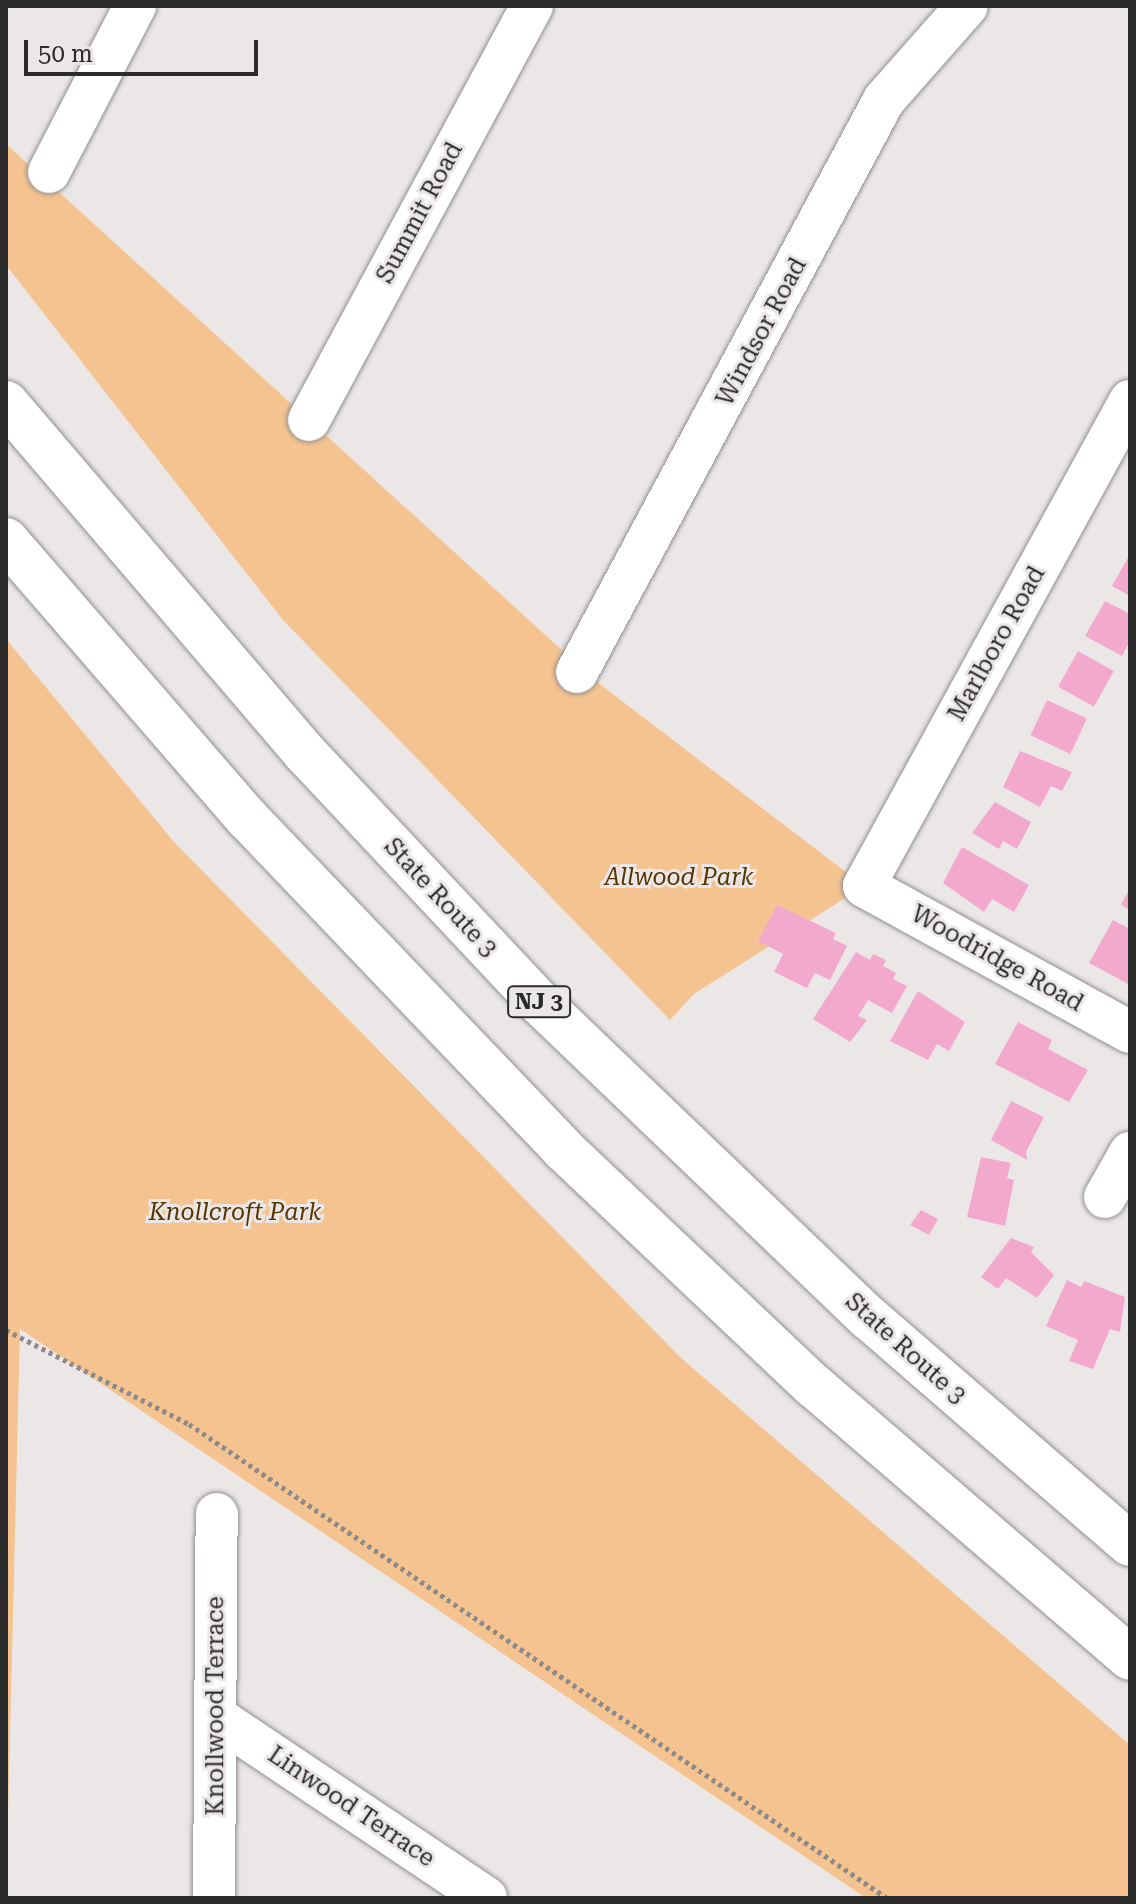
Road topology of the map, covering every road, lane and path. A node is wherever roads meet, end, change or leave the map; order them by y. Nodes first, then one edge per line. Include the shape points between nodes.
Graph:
1 (135, 6) edge
2 (532, 6) edge
3 (967, 6) edge
4 (49, 172) dead end
5 (1130, 401) edge
6 (6, 403) edge
7 (309, 420) dead end
8 (6, 540) edge
9 (577, 672) dead end
10 (864, 886) joint
11 (1130, 1032) edge
12 (1130, 1153) edge
13 (1105, 1197) dead end
14 (6, 1330) edge
15 (217, 1514) dead end
16 (1130, 1544) edge
17 (1130, 1658) edge
18 (216, 1717) junction
19 (214, 1898) edge
20 (486, 1898) edge
21 (887, 1898) edge

1 - 4 street
2 - 7 street, Summit Road
3 - 9 street, Windsor Road via 884,100
5 - 10 street, Marlboro Road
6 - 16 highway, State Route 3 / NJ 3 via 286,732 540,1003 859,1308
8 - 17 highway via 256,828 522,1108 825,1395
10 - 11 street, Woodridge Road
12 - 13 street
14 - 21 path via 189,1424
15 - 18 street, Knollwood Terrace
18 - 19 street, Knollwood Terrace
18 - 20 street, Linwood Terrace

